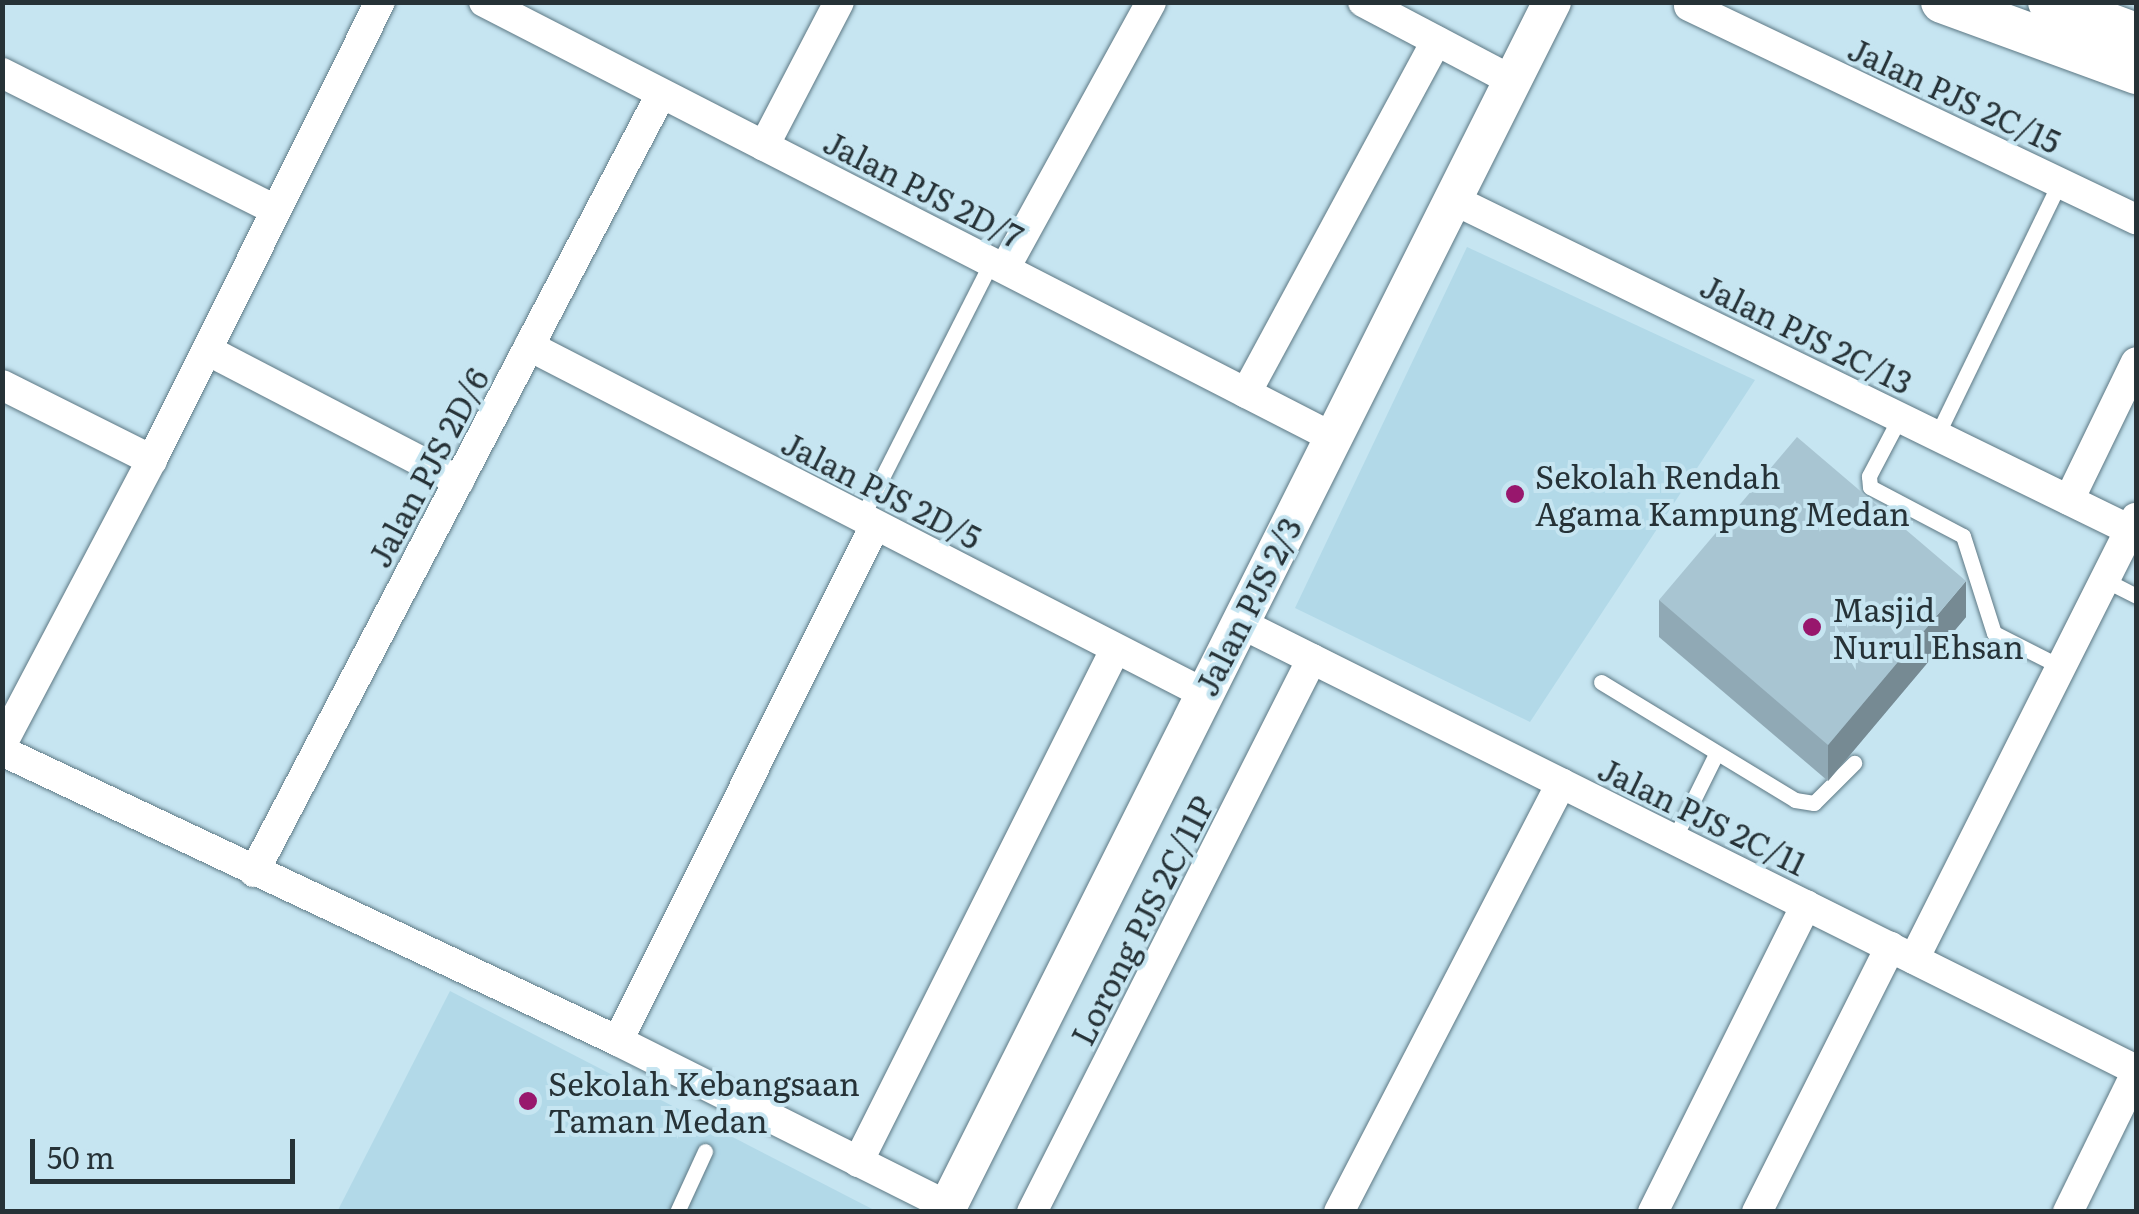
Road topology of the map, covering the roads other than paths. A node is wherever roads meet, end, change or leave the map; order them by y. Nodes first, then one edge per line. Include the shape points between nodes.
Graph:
1 (380, 2) edge
2 (484, 2) edge
3 (839, 2) edge
4 (1151, 2) edge
5 (1363, 2) edge
6 (1552, 2) edge
7 (1942, 2) edge
8 (1689, 6) dead end
9 (2082, 21) edge
10 (1436, 41) junction
11 (2, 72) edge
12 (2136, 73) edge
13 (1513, 80) junction
14 (661, 94) junction
15 (764, 146) junction
16 (2060, 182) junction
17 (1452, 199) junction
18 (274, 208) junction
19 (2136, 219) edge
20 (999, 264) junction
21 (529, 346) junction
22 (207, 350) junction
23 (2136, 362) edge
24 (2, 385) edge
25 (1246, 393) junction
26 (1900, 417) junction
27 (1937, 435) junction
28 (1332, 437) junction
29 (152, 460) junction
30 (459, 481) junction
31 (2069, 500) junction
32 (868, 521) junction
33 (2133, 524) edge
34 (2105, 580) junction
35 (2136, 596) edge
36 (1238, 622) junction
37 (1115, 650) junction
38 (1312, 660) junction
39 (2061, 667) junction
40 (1602, 682) dead end
41 (1203, 693) junction
42 (2, 748) edge
43 (1716, 754) junction
44 (1854, 763) dead end
45 (1562, 783) junction
46 (1674, 840) junction
47 (254, 872) junction
48 (1806, 905) junction
49 (1902, 953) junction
50 (618, 1041) junction
51 (2136, 1072) edge
52 (706, 1151) dead end
53 (858, 1162) junction
54 (946, 1209) edge
55 (1041, 1209) edge
56 (677, 1212) edge
57 (1340, 1212) edge
58 (1654, 1212) edge
59 (1757, 1212) edge
60 (2068, 1212) edge

1 - 18 street
2 - 14 street, Jalan PJS 2D/7
3 - 15 street
4 - 20 street
5 - 10 street
6 - 13 street, Jalan PJS 2/3
7 - 9 main road
8 - 16 street, Jalan PJS 2C/15
9 - 12 main road
10 - 13 street
10 - 25 street
11 - 18 street
13 - 17 street, Jalan PJS 2/3
14 - 15 street, Jalan PJS 2D/7
14 - 21 street, Jalan PJS 2D/6
15 - 20 street, Jalan PJS 2D/7
16 - 19 street, Jalan PJS 2C/15
16 - 27 lane
17 - 26 street, Jalan PJS 2C/13
17 - 28 street, Jalan PJS 2/3
18 - 22 street
20 - 25 street, Jalan PJS 2D/7
20 - 32 lane
21 - 30 street, Jalan PJS 2D/6
21 - 32 street, Jalan PJS 2D/5
22 - 29 street
22 - 30 street
23 - 31 street
24 - 29 street
25 - 28 street, Jalan PJS 2D/7
26 - 27 street, Jalan PJS 2C/13
26 - 39 lane via 1869,476 1870,488 1963,536 1994,633
27 - 31 street, Jalan PJS 2C/13
28 - 36 street, Jalan PJS 2/3
29 - 42 street
30 - 47 street, Jalan PJS 2D/6
31 - 33 street, Jalan PJS 2C/13
32 - 37 street, Jalan PJS 2D/5
32 - 50 street
33 - 34 street
34 - 35 lane
34 - 39 street
36 - 38 street, Jalan PJS 2C/11
36 - 41 street, Jalan PJS 2/3
37 - 41 street, Jalan PJS 2D/5
37 - 53 street
38 - 45 street, Jalan PJS 2C/11
38 - 55 street, Lorong PJS 2C/11P
39 - 49 street
40 - 43 lane
41 - 54 street, Jalan PJS 2/3
42 - 47 street
43 - 44 lane via 1795,800 1814,803
43 - 46 lane
45 - 46 street, Jalan PJS 2C/11
45 - 57 street
46 - 48 street, Jalan PJS 2C/11
47 - 50 street
48 - 49 street, Jalan PJS 2C/11
48 - 58 street
49 - 51 street, Jalan PJS 2C/11
49 - 59 street
50 - 53 street
51 - 60 street
52 - 56 lane
53 - 54 street

